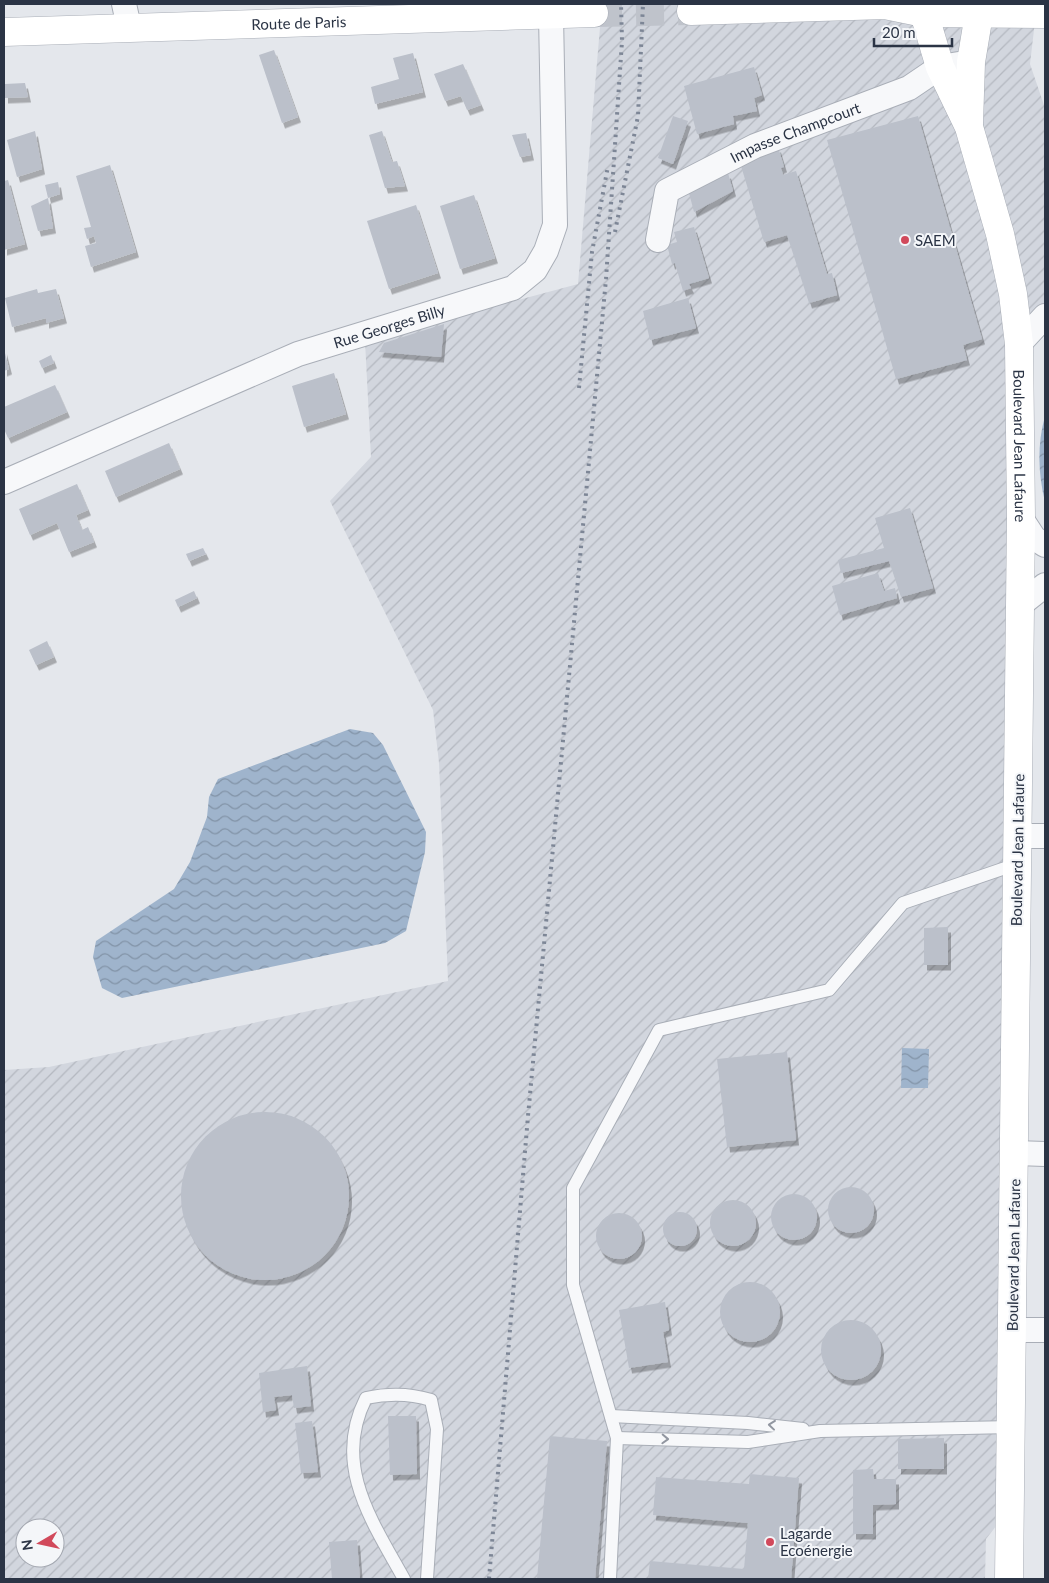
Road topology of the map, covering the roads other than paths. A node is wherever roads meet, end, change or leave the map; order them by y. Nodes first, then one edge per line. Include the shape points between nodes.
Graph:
1 (887, 4) edge
2 (924, 8) edge
3 (980, 9) edge
4 (691, 11) tunnel mouth
5 (594, 13) tunnel mouth
6 (1045, 14) edge
7 (126, 15) edge
8 (551, 15) junction
9 (4, 32) edge
10 (971, 62) junction
11 (940, 67) junction
12 (969, 127) junction
13 (658, 240) dead end
14 (1045, 316) edge
15 (1019, 344) junction
16 (4, 482) edge
17 (1020, 518) junction
18 (1045, 544) edge
19 (1045, 585) edge
20 (1020, 605) junction
21 (1017, 836) junction
22 (1045, 836) edge
23 (1017, 864) junction
24 (1014, 1153) junction
25 (1045, 1154) edge
26 (1013, 1330) junction
27 (1045, 1330) edge
28 (611, 1416) junction
29 (1012, 1427) junction
30 (820, 1431) junction
31 (617, 1438) junction
32 (404, 1579) edge
33 (427, 1579) edge
34 (610, 1579) edge
35 (1009, 1579) edge

1 - 2 main road
1 - 4 main road
2 - 3 main road
2 - 11 main road, Boulevard Jean Lafaure
3 - 6 main road
3 - 10 main road, Boulevard Jean Lafaure
5 - 8 main road, Route de Paris
7 - 8 main road, Route de Paris
7 - 9 main road, Route de Paris
8 - 16 street, Rue Georges Billy via 555,225 535,270 513,288 298,354
10 - 11 street, Impasse Champcourt
10 - 12 main road, Boulevard Jean Lafaure
11 - 12 main road, Boulevard Jean Lafaure
11 - 13 street, Impasse Champcourt via 909,88 755,146 667,191
12 - 15 main road, Boulevard Jean Lafaure via 1000,234
14 - 15 street
15 - 17 main road, Boulevard Jean Lafaure
17 - 18 street via 1034,538
17 - 20 main road, Boulevard Jean Lafaure
19 - 20 street
20 - 21 main road, Boulevard Jean Lafaure
21 - 22 street
21 - 23 main road, Boulevard Jean Lafaure
23 - 24 main road, Boulevard Jean Lafaure
23 - 28 lane via 903,903 829,990 660,1030 573,1188 573,1284
24 - 25 street
24 - 26 main road, Boulevard Jean Lafaure
26 - 27 street
26 - 29 main road, Boulevard Jean Lafaure
30 -> 28 lane via 748,1423
28 - 31 lane
29 - 30 lane
29 - 35 main road, Boulevard Jean Lafaure
31 -> 30 lane via 748,1442
31 - 34 lane
32 - 33 lane via 366,1510 354,1470 352,1438 356,1416 366,1398 380,1395 413,1394 431,1400 437,1429

